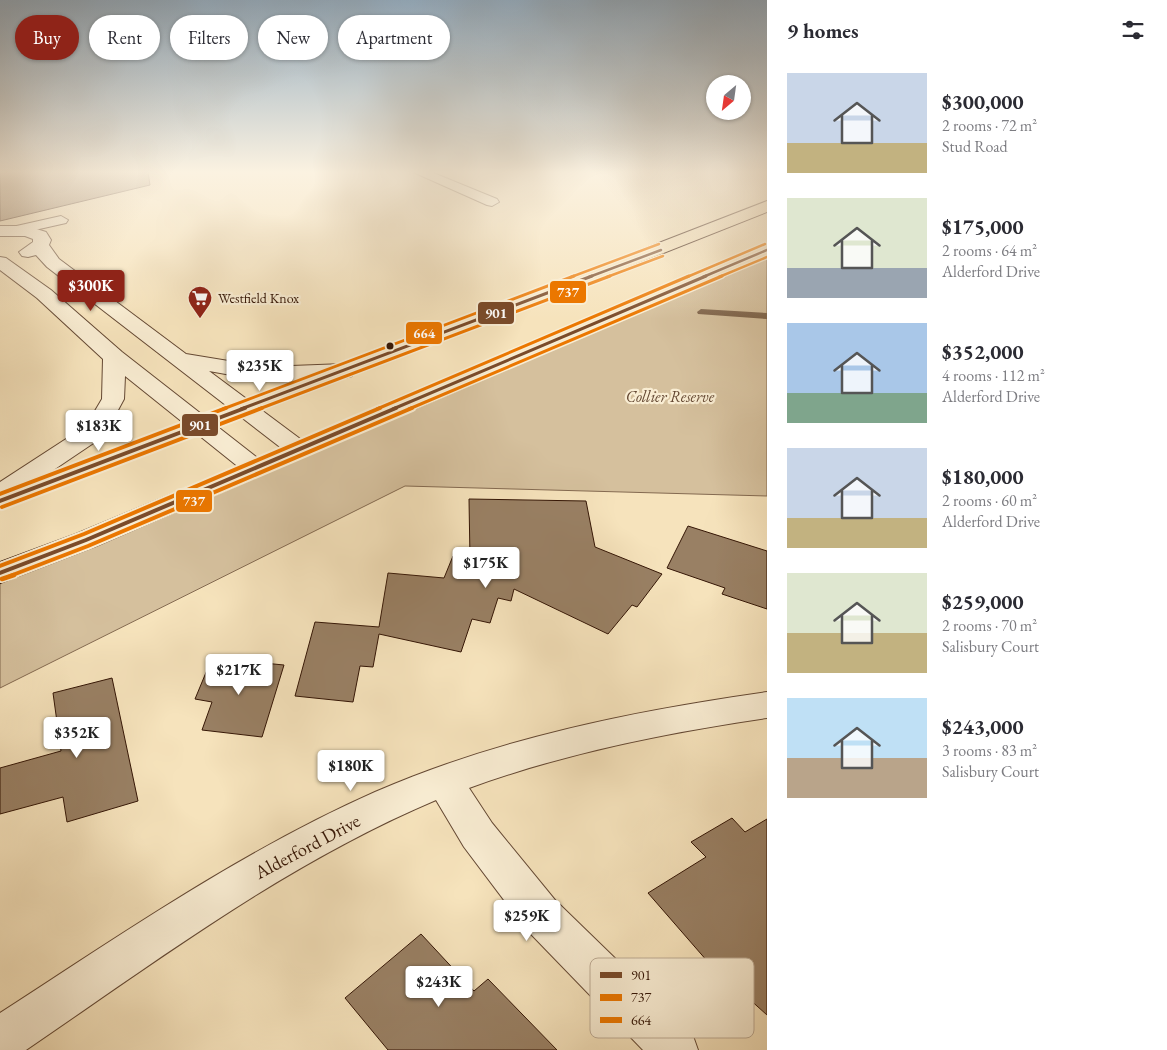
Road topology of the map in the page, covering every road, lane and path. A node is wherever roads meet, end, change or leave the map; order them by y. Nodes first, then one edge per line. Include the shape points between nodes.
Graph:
1 (57, 221) edge
2 (60, 221) edge
3 (731, 221) edge
4 (17, 230) junction
5 (0, 231) edge
6 (40, 240) junction
7 (767, 250) edge
8 (0, 260) edge
9 (114, 357) junction
10 (181, 359) junction
11 (344, 371) junction
12 (243, 409) junction
13 (201, 425) junction
14 (298, 449) junction
15 (255, 468) junction
16 (0, 494) edge
17 (0, 502) edge
18 (0, 573) edge
19 (767, 705) edge
20 (444, 781) junction
21 (590, 964) edge
22 (663, 1038) edge
23 (0, 1040) edge
24 (675, 1050) edge

1 - 4 lane
2 - 6 lane
3 - 11 main road
4 - 5 street
4 - 6 street via 35,233
6 - 8 street via 28,252
6 - 10 street via 43,253 53,263
7 - 14 main road
8 - 9 street via 44,294
9 - 13 street
9 - 16 street via 113,398 95,431
10 - 11 street via 265,374
10 - 12 street
11 - 12 main road
12 - 13 main road
12 - 14 street
13 - 15 street
13 - 17 main road
14 - 15 main road
15 - 18 main road
19 - 20 street, Alderford Drive via 704,713 611,732 497,762
20 - 21 street via 478,835 540,914
20 - 23 street, Alderford Drive via 341,826 252,875
22 - 24 street

